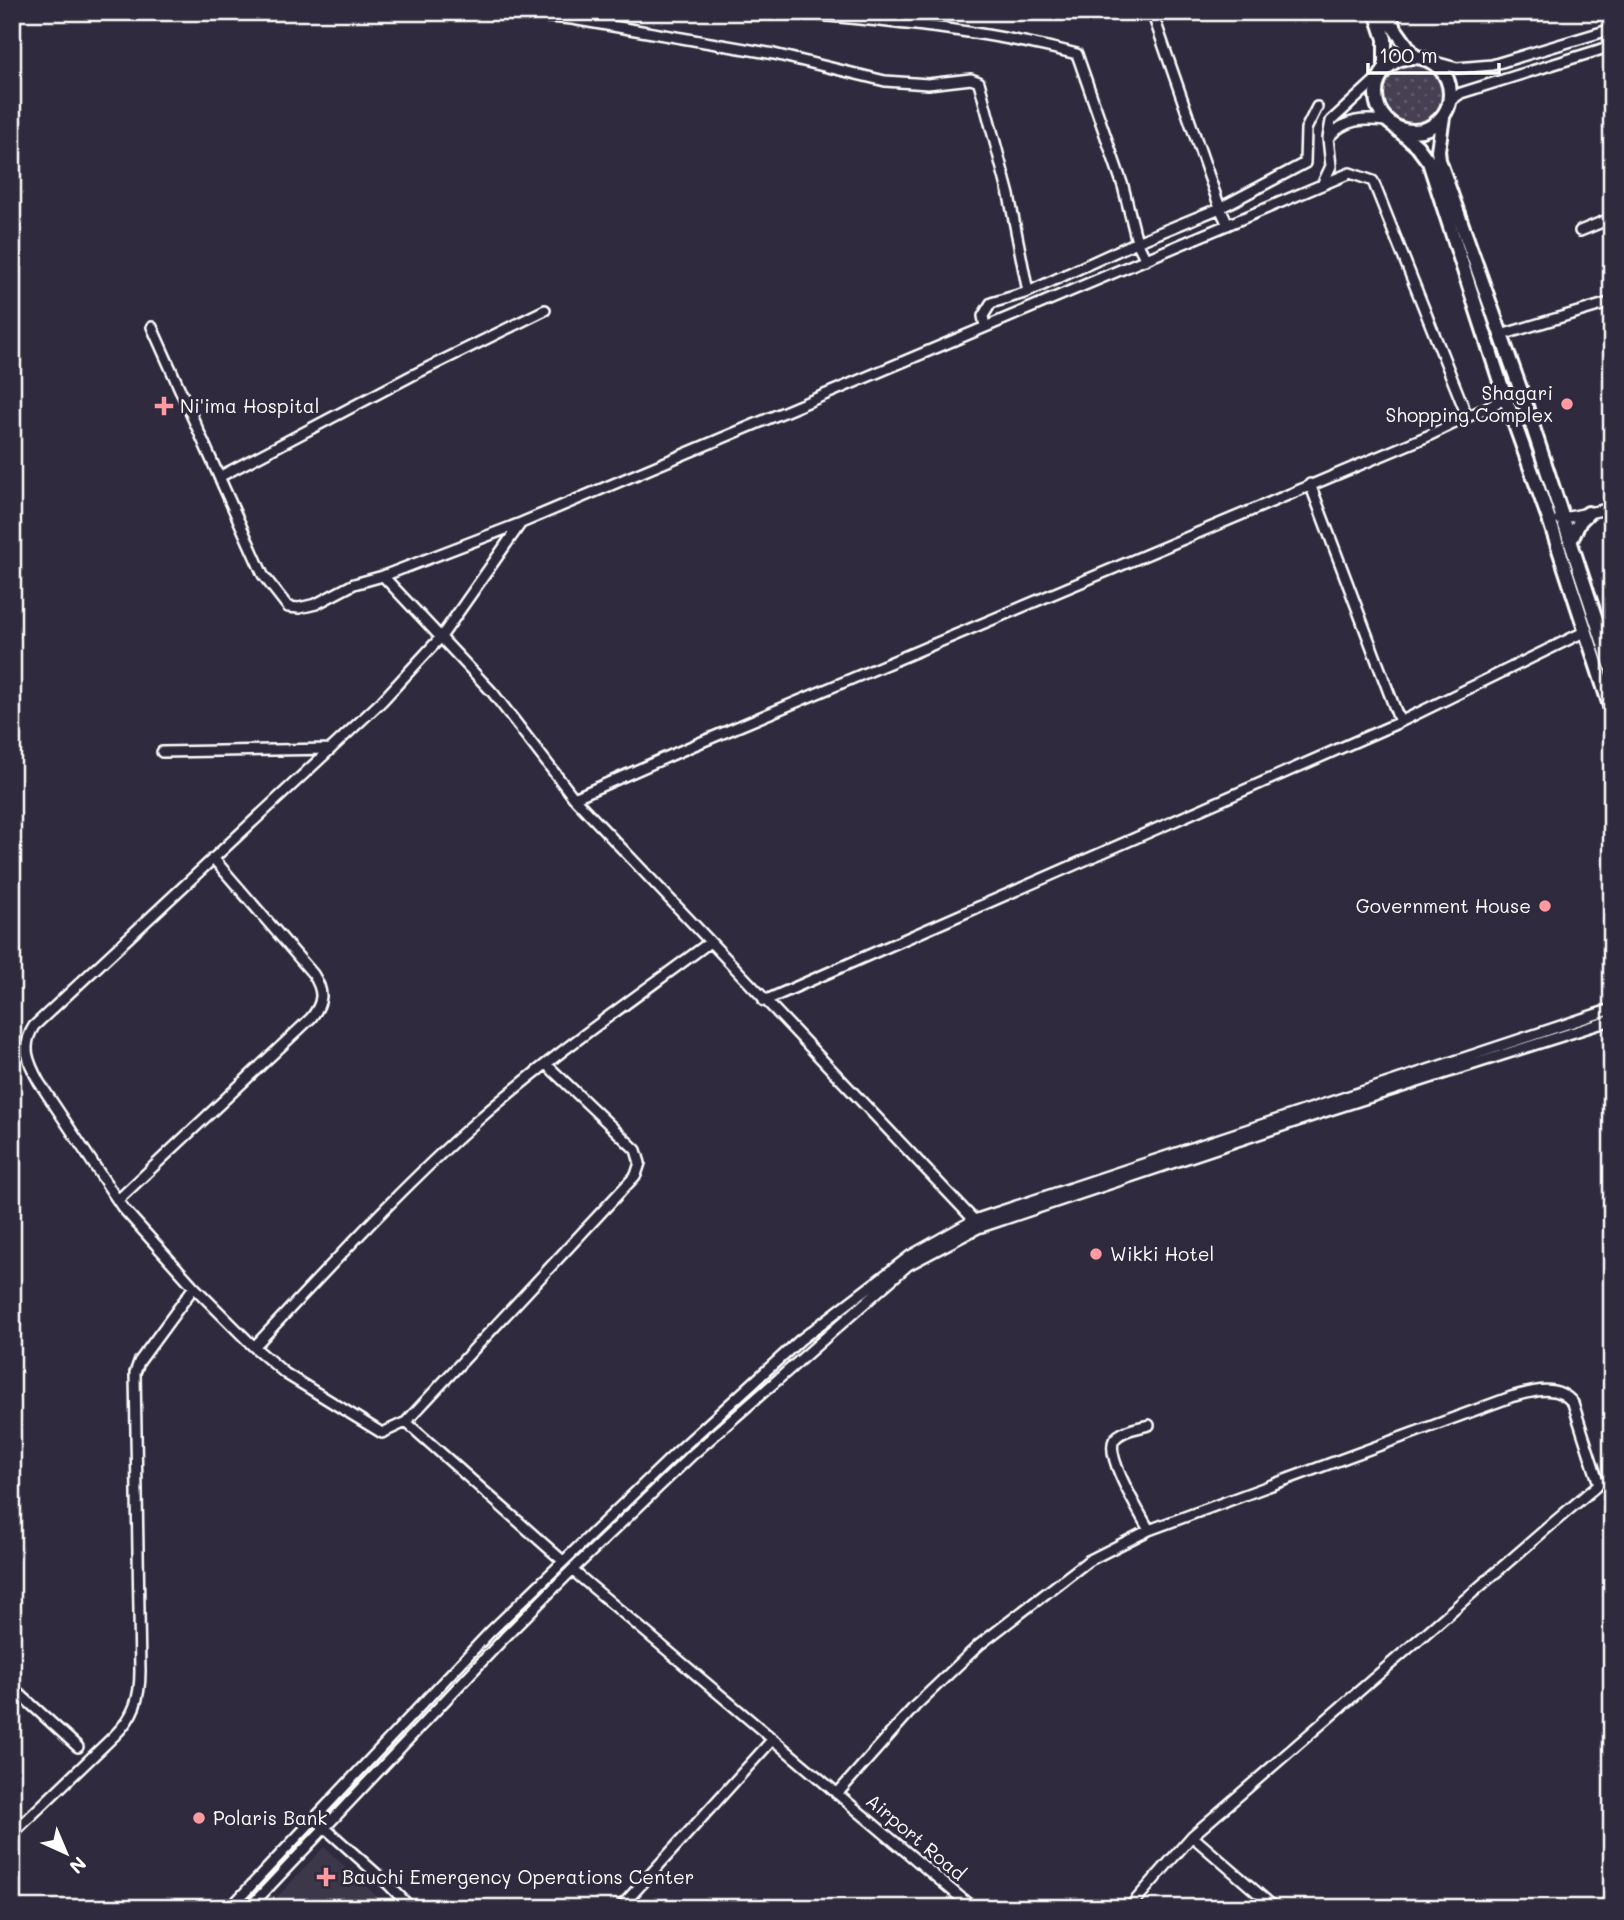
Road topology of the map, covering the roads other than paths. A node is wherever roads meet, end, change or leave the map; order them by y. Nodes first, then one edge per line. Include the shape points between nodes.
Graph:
1 (494, 12) edge
2 (785, 12) edge
3 (1152, 12) edge
4 (1376, 12) edge
5 (1389, 12) edge
6 (574, 16) edge
7 (1612, 29) edge
8 (1612, 46) edge
9 (1415, 57) junction
10 (1431, 61) junction
11 (1383, 72) junction
12 (1450, 101) junction
13 (1317, 107) dead end
14 (1443, 117) junction
15 (1391, 124) junction
16 (1328, 138) junction
17 (1322, 185) junction
18 (1220, 208) junction
19 (1612, 218) edge
20 (1228, 225) junction
21 (1580, 232) dead end
22 (1137, 242) junction
23 (1146, 260) junction
24 (1028, 292) junction
25 (1612, 302) edge
26 (545, 310) dead end
27 (152, 327) dead end
28 (985, 327) junction
29 (1501, 335) junction
30 (1521, 391) junction
31 (1505, 397) junction
32 (1467, 416) junction
33 (219, 477) junction
34 (1310, 484) junction
35 (1612, 508) edge
36 (1588, 513) junction
37 (1563, 517) junction
38 (1550, 522) junction
39 (521, 523) junction
40 (1571, 540) junction
41 (383, 576) junction
42 (1586, 631) junction
43 (441, 637) junction
44 (1612, 667) edge
45 (1612, 712) edge
46 (1400, 722) junction
47 (331, 749) junction
48 (162, 752) dead end
49 (574, 798) junction
50 (214, 858) junction
51 (710, 942) junction
52 (764, 1001) junction
53 (1612, 1009) edge
54 (1612, 1020) edge
55 (546, 1064) junction
56 (118, 1200) junction
57 (976, 1224) junction
58 (194, 1287) junction
59 (254, 1347) junction
60 (407, 1422) junction
61 (1149, 1425) dead end
62 (1612, 1478) edge
63 (1599, 1484) junction
64 (1150, 1530) junction
65 (563, 1560) junction
66 (572, 1570) junction
67 (12, 1687) edge
68 (772, 1739) junction
69 (78, 1747) dead end
70 (837, 1794) junction
71 (315, 1819) junction
72 (325, 1828) junction
73 (12, 1834) edge
74 (1192, 1836) junction
75 (1612, 1899) edge
76 (230, 1908) edge
77 (249, 1908) edge
78 (411, 1908) edge
79 (620, 1908) edge
80 (973, 1908) edge
81 (1129, 1908) edge
82 (1276, 1908) edge
83 (1602, 1908) edge

1 - 6 street
2 - 22 street via 924,25 1029,41 1077,54 1123,186
3 - 18 street
4 - 11 main road via 1385,39
5 - 9 main road via 1393,26
6 - 24 street via 774,54 885,81 979,82 1009,195
7 - 10 street via 1492,65 1457,68
8 - 12 street via 1461,93
9 - 10 main road
9 - 11 main road via 1394,62
10 - 12 main road via 1447,78
11 - 15 main road via 1376,99
11 - 16 street via 1331,121
12 - 14 main road
13 - 18 street via 1306,129 1305,163
14 - 15 main road via 1416,132
14 - 29 main road via 1439,160
15 - 16 street via 1349,121
15 - 31 main road via 1429,162
16 - 17 street via 1331,166
17 - 20 street
17 - 32 street via 1350,173 1373,181
18 - 20 street
18 - 22 street
19 - 21 street
20 - 23 street
22 - 23 street
22 - 24 street
23 - 28 street
24 - 28 street via 991,303 983,316
25 - 29 street
26 - 33 street
27 - 33 street
28 - 39 street
29 - 30 main road
30 - 31 street
30 - 37 main road
31 - 32 street
31 - 38 main road
32 - 34 street
33 - 41 street via 263,575 288,607 316,604 354,584
34 - 46 street
34 - 49 street
35 - 36 street
36 - 37 street
36 - 40 main road
37 - 38 street
37 - 40 main road
38 - 42 main road
39 - 41 street
39 - 43 street
40 - 44 main road
41 - 43 street
42 - 45 main road
42 - 46 street
43 - 47 street
43 - 49 street via 494,693
46 - 52 street
47 - 48 street
47 - 50 street
49 - 51 street
50 - 56 street via 34,1026 25,1045 30,1066
50 - 56 street via 313,974 323,997 311,1018
51 - 52 street
51 - 55 street
52 - 57 street
53 - 57 street
54 - 57 street
55 - 59 street via 414,1180
55 - 60 street via 636,1150 640,1163 636,1175
56 - 58 street
57 - 65 street via 910,1256 800,1340
57 - 66 street via 895,1276 691,1455
58 - 59 street
58 - 73 street via 135,1373 140,1671 136,1709
59 - 60 street via 286,1374 382,1433
60 - 65 street
61 - 64 street via 1121,1433 1111,1449
62 - 63 street
63 - 64 street via 1573,1403 1555,1390 1534,1391
63 - 74 street
64 - 70 street via 1088,1561 979,1645 915,1706
65 - 71 street
66 - 68 street, Airport Road
66 - 72 street
67 - 69 street
68 - 70 street, Airport Road
68 - 79 street
70 - 80 street, Airport Road
71 - 72 street
71 - 76 street
72 - 77 street
72 - 78 street
74 - 81 street
74 - 82 street
75 - 83 street

